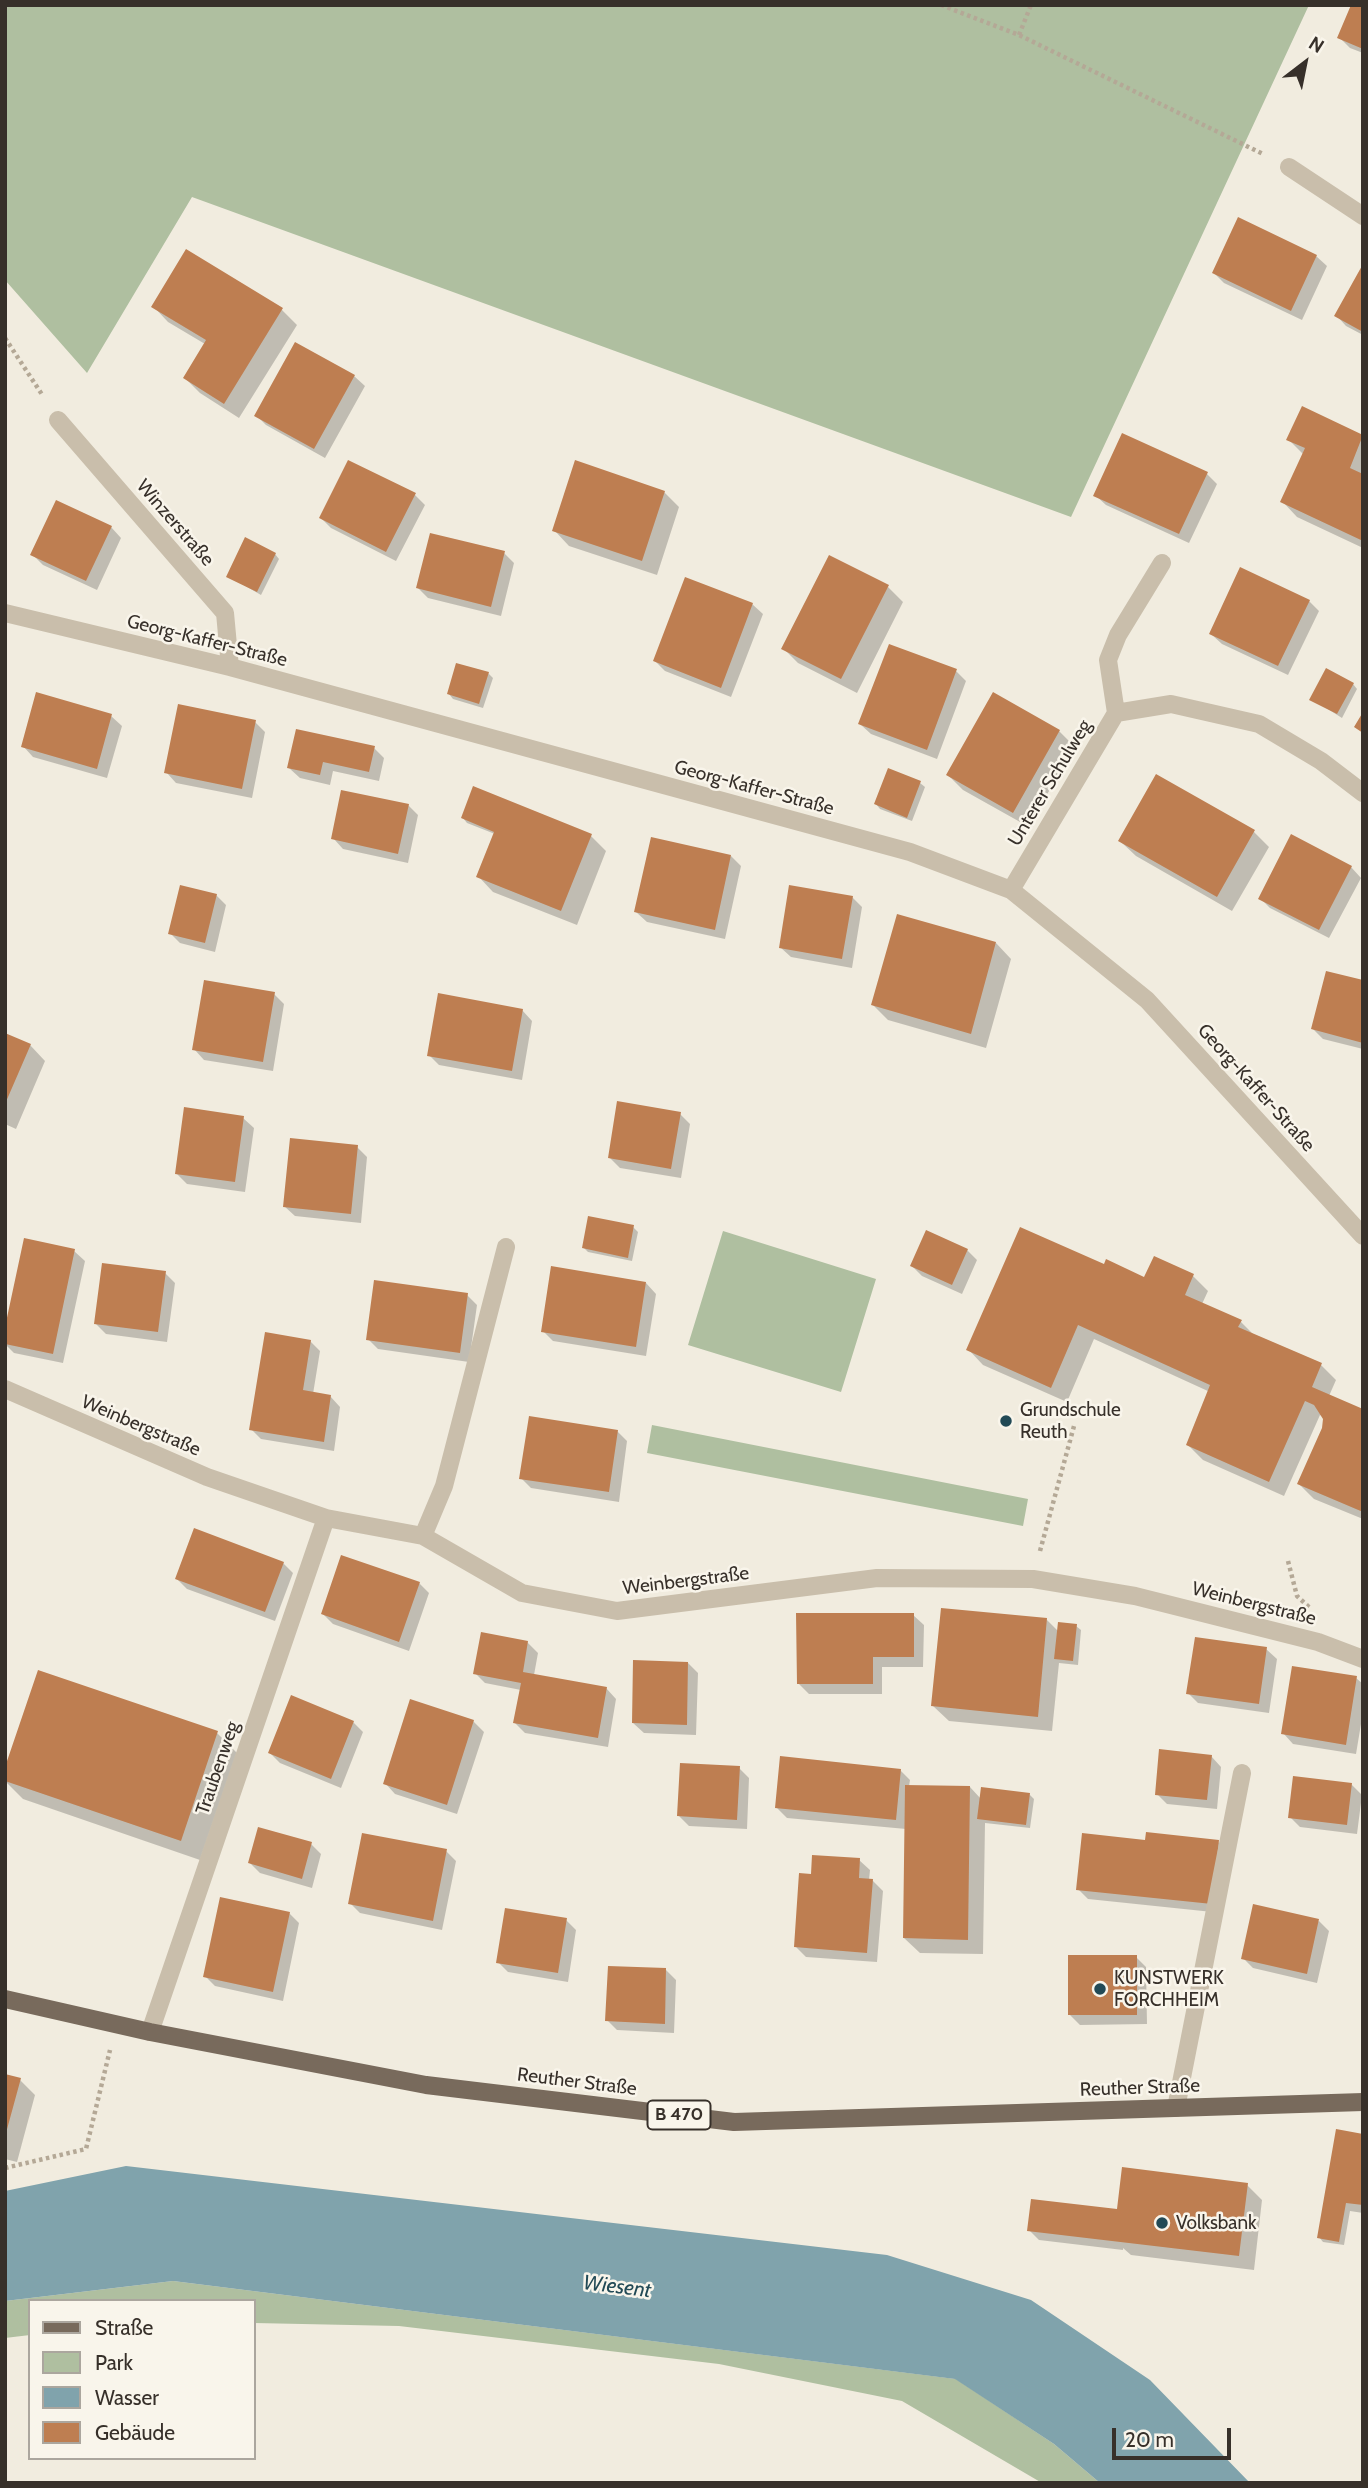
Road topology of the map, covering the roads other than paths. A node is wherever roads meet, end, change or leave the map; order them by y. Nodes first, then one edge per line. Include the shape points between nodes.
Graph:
1 (1289, 167) road end
2 (1363, 216) edge
3 (58, 420) road end
4 (1162, 563) dead end
5 (5, 613) edge
6 (230, 667) junction
7 (1116, 713) junction
8 (1363, 793) edge
9 (1011, 890) junction
10 (1363, 1236) edge
11 (506, 1247) dead end
12 (5, 1389) edge
13 (326, 1518) junction
14 (423, 1536) junction
15 (1363, 1659) edge
16 (1242, 1773) dead end
17 (5, 1999) edge
18 (150, 2032) junction
19 (1363, 2102) edge
20 (1176, 2108) junction

1 - 2 street
3 - 6 street, Winzerstraße via 225,613
4 - 7 street via 1108,660
5 - 6 street, Georg-Kaffer-Straße
6 - 9 street, Georg-Kaffer-Straße via 910,852
7 - 8 street, Unterer Schulweg via 1171,704 1259,724
7 - 9 street, Unterer Schulweg
9 - 10 street, Georg-Kaffer-Straße via 1147,1000
11 - 14 street via 444,1486
12 - 13 street, Weinbergstraße via 207,1477
13 - 14 street, Weinbergstraße
13 - 18 street, Traubenweg
14 - 15 street, Weinbergstraße via 522,1593 617,1611 877,1578 1033,1579 1135,1596 1318,1642
16 - 20 street
17 - 18 main road, Reuther Straße / B 470
18 - 20 main road, Reuther Straße / B 470 via 426,2085 734,2122
19 - 20 main road, Reuther Straße / B 470

